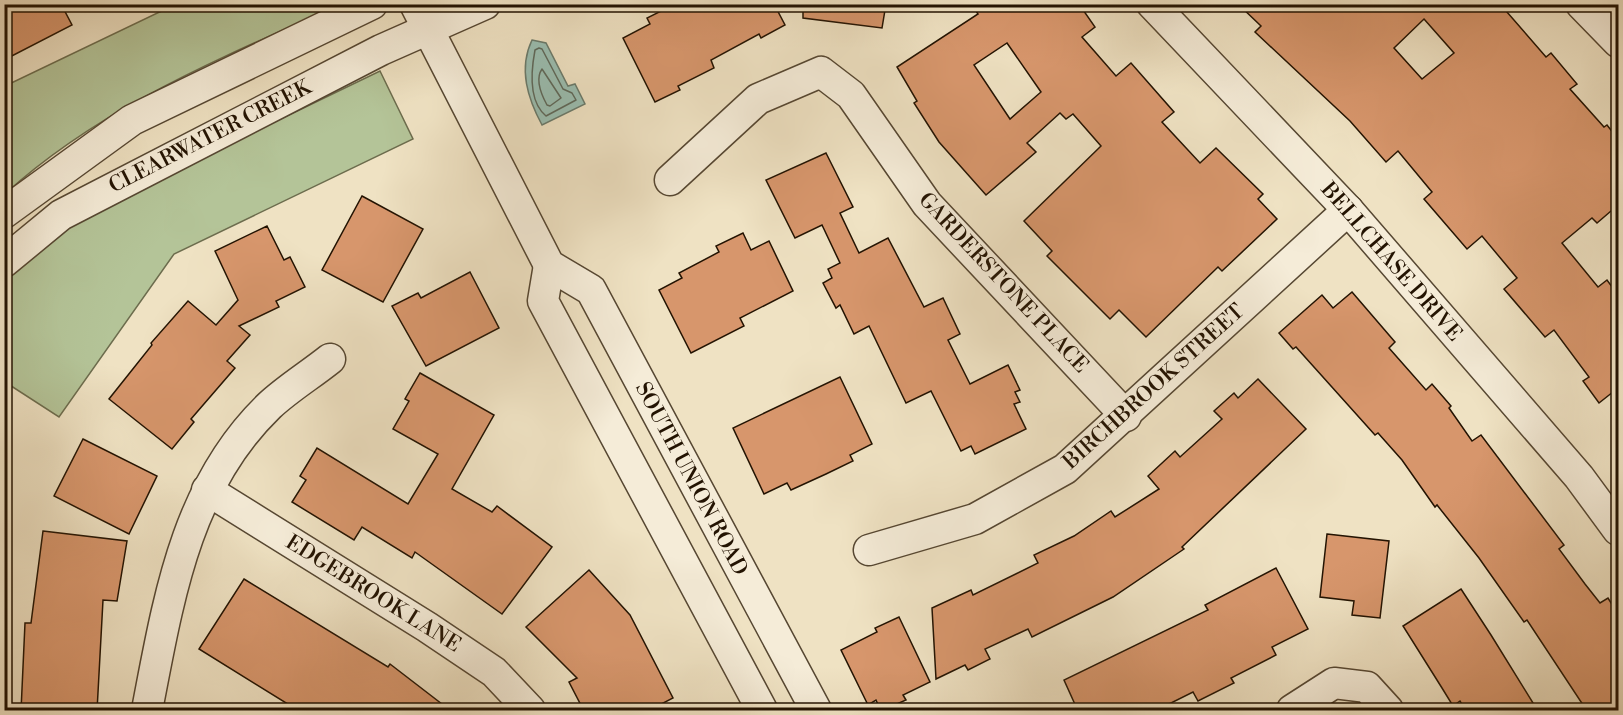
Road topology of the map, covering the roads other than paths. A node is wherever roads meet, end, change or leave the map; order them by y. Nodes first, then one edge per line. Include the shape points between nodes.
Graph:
1 (372, 4) edge
2 (485, 4) edge
3 (1152, 4) edge
4 (1581, 4) edge
5 (421, 17) edge
6 (1618, 42) edge
7 (670, 180) dead end
8 (1348, 210) junction
9 (4, 213) edge
10 (4, 262) edge
11 (549, 265) junction
12 (330, 359) dead end
13 (1126, 416) junction
14 (207, 490) junction
15 (1618, 530) edge
16 (869, 550) dead end
17 (147, 711) edge
18 (530, 711) edge
19 (762, 711) edge
20 (816, 711) edge
21 (1292, 711) edge
22 (1388, 711) edge

1 - 9 street, CLEARWATER CREEK via 132,120
2 - 5 street, CLEARWATER CREEK
3 - 8 street, BELLCHASE DRIVE
4 - 6 street
5 - 10 street, CLEARWATER CREEK via 318,81 61,215
5 - 11 street
7 - 13 street, GARDERSTONE PLACE via 758,99 821,72 851,95 927,204
8 - 13 street, BIRCHBROOK STREET
8 - 15 street, BELLCHASE DRIVE via 1579,477
11 - 19 street via 543,301
11 - 20 street, SOUTH UNION ROAD via 591,290
12 - 14 street via 269,406 234,447
13 - 16 street, BIRCHBROOK STREET via 1065,469 975,519
14 - 17 street via 178,560
14 - 18 street, EDGEBROOK LANE via 494,672
21 - 22 street via 1335,683 1367,687

